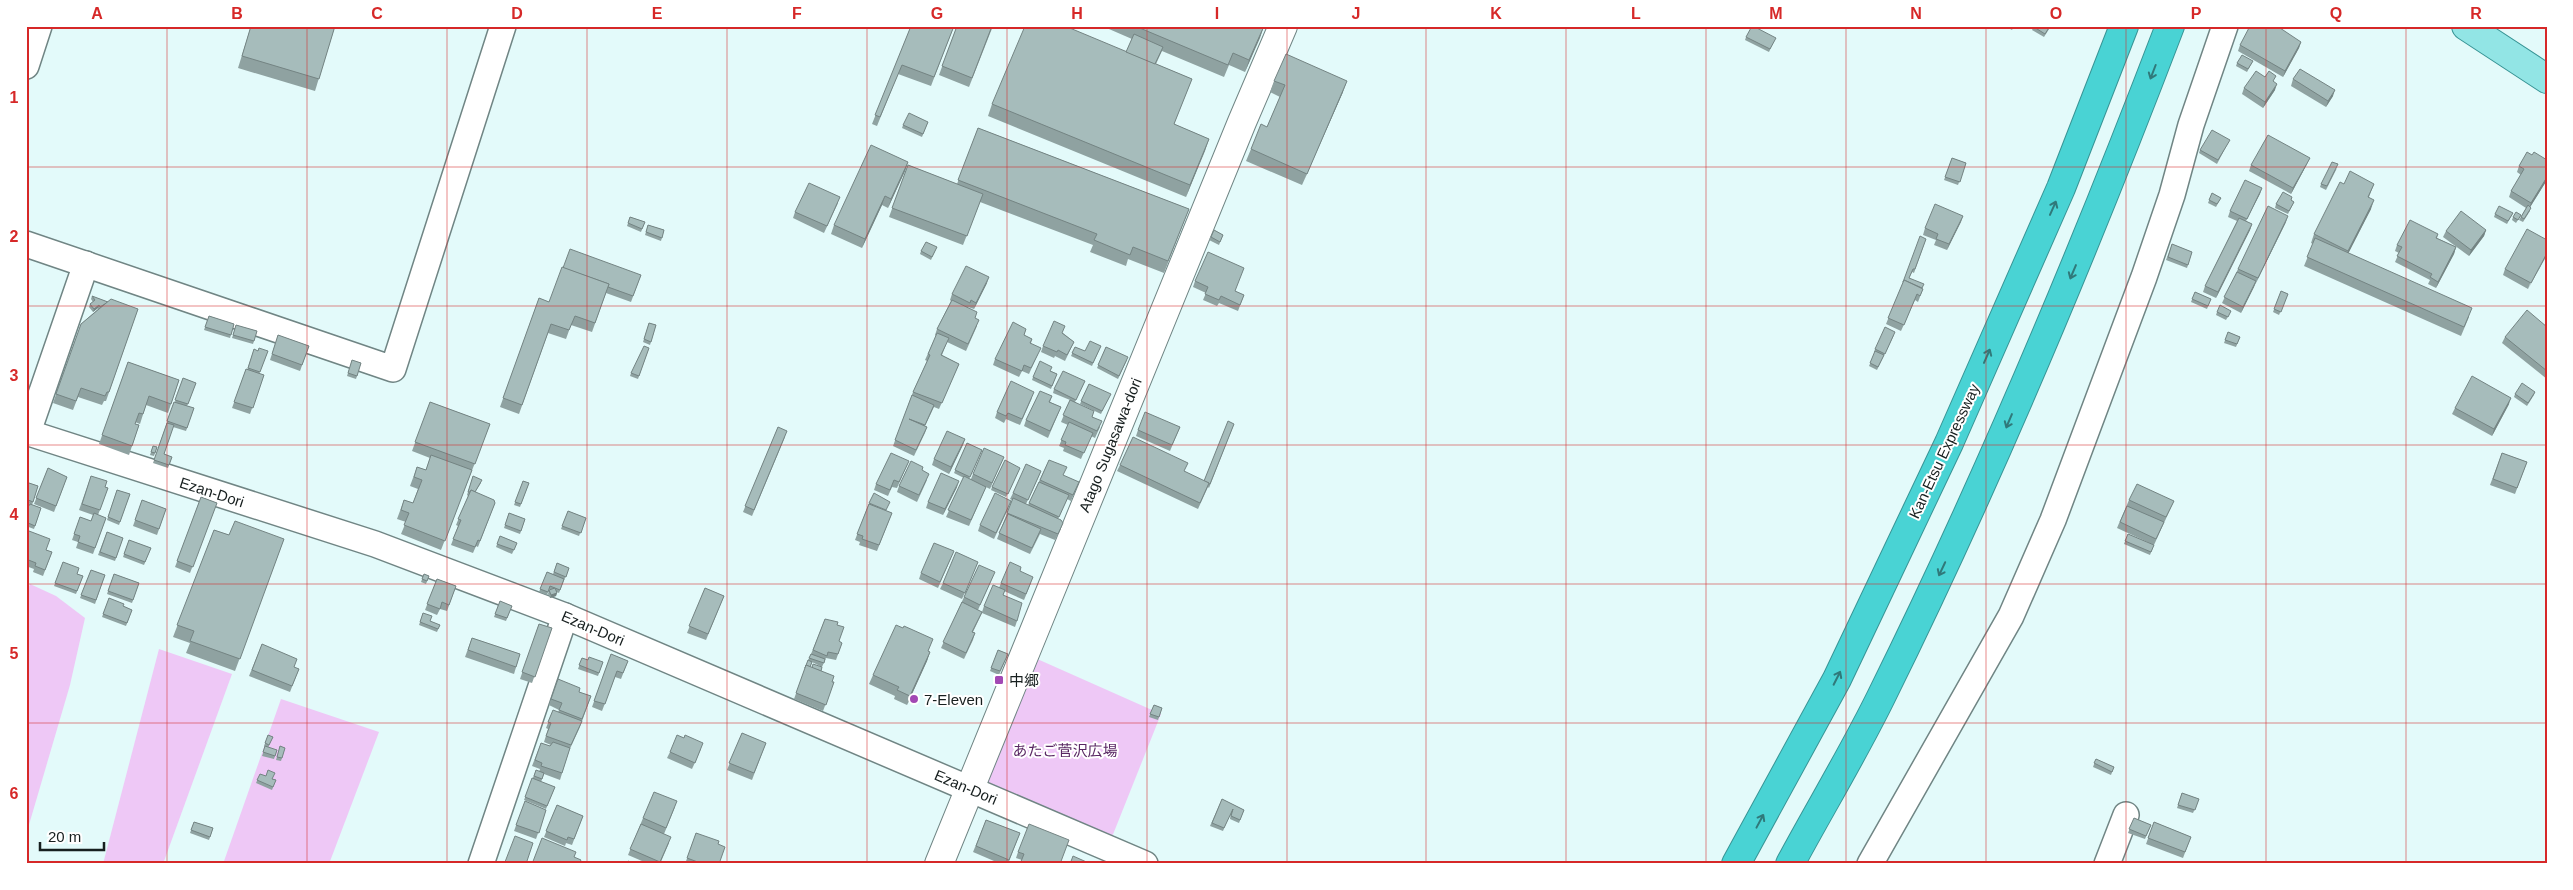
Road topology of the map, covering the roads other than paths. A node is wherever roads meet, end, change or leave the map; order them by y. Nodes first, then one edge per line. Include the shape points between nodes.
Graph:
1 (39, 26) edge
2 (504, 26) edge
3 (1283, 26) edge
4 (2124, 26) edge
5 (2170, 26) edge
6 (2225, 26) edge
7 (2466, 26) edge
8 (26, 66) edge
9 (2547, 79) edge
10 (26, 244) edge
11 (86, 264) junction
12 (27, 432) edge
13 (565, 616) junction
14 (968, 788) junction
15 (2126, 815) dead end
16 (481, 864) edge
17 (939, 864) edge
18 (1145, 864) edge
19 (1736, 864) edge
20 (1790, 864) edge
21 (1870, 864) edge
22 (2107, 864) edge

1 - 8 street
2 - 11 street via 393,369
3 - 14 street, Atago Sugasawa-dori
19 -> 4 highway, Kan-Etsu Expressway via 1837,678 1949,443 2061,188
5 -> 20 highway via 2103,201 1993,459 1880,698
6 - 21 street via 2144,277 2053,520 2011,616
7 - 9 main road
10 - 11 street
11 - 12 street
12 - 13 street, Ezan-Dori via 375,544
13 - 14 street, Ezan-Dori
13 - 16 street
14 - 17 street, Atago Sugasawa-dori
14 - 18 street, Ezan-Dori
15 - 22 street

